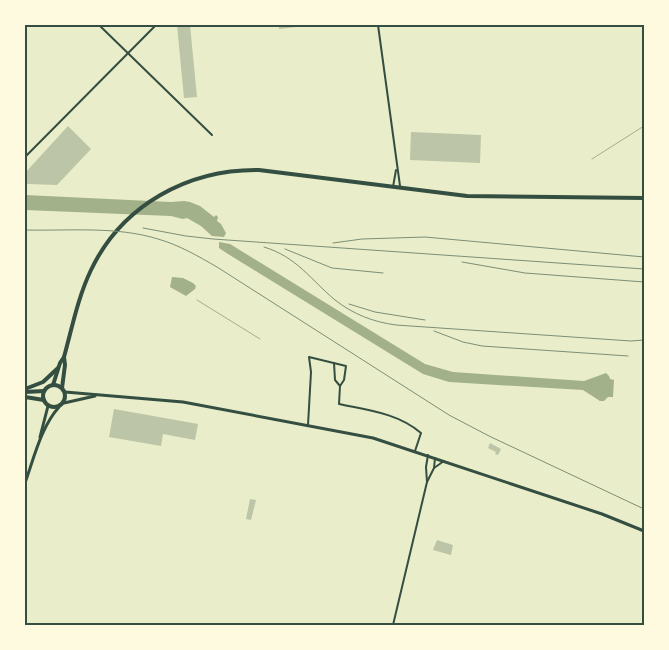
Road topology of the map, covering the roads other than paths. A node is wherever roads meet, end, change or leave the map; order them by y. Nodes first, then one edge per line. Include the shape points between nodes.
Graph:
1 (99, 25) edge
2 (156, 25) edge
3 (378, 25) edge
4 (128, 54) junction
5 (212, 135) dead end
6 (25, 157) edge
7 (396, 168) junction
8 (393, 187) junction
9 (400, 188) junction
10 (644, 198) edge
11 (64, 357) junction
12 (334, 363) junction
13 (59, 366) junction
14 (53, 385) junction
15 (340, 386) junction
16 (63, 390) junction
17 (25, 391) edge
18 (44, 391) junction
19 (97, 395) junction
20 (25, 397) edge
21 (44, 400) junction
22 (64, 403) junction
23 (48, 406) junction
24 (59, 407) junction
25 (308, 425) junction
26 (40, 441) junction
27 (415, 451) junction
28 (428, 455) junction
29 (435, 458) junction
30 (445, 461) junction
31 (434, 468) junction
32 (25, 482) edge
33 (427, 482) junction
34 (644, 531) edge
35 (394, 625) edge

1 - 4 street
2 - 4 street
3 - 7 street
4 - 5 street
4 - 6 street
7 - 8 street
7 - 9 street
8 - 9 main road
8 - 11 main road via 247,170 200,177 166,192 131,217 100,254 84,286
9 - 10 main road via 467,196
11 - 13 main road
11 - 16 main road
12 - 15 street via 336,381
12 - 15 street via 346,366
12 - 25 street via 310,357
13 - 14 main road
13 - 17 main road via 43,382
14 - 16 main road
14 - 18 main road
15 - 27 street via 339,404 401,420 421,433
16 - 19 main road
16 - 22 main road via 66,396
17 - 18 main road
18 - 21 main road
19 - 22 main road
19 - 25 main road via 176,401
20 - 21 main road
21 - 23 main road
22 - 24 main road
23 - 24 main road
23 - 26 main road
24 - 26 main road
25 - 27 main road via 373,438
26 - 32 main road
27 - 28 main road
28 - 29 main road
28 - 33 street
29 - 30 main road
29 - 31 street
30 - 31 street
30 - 34 main road
31 - 33 street
33 - 35 street

